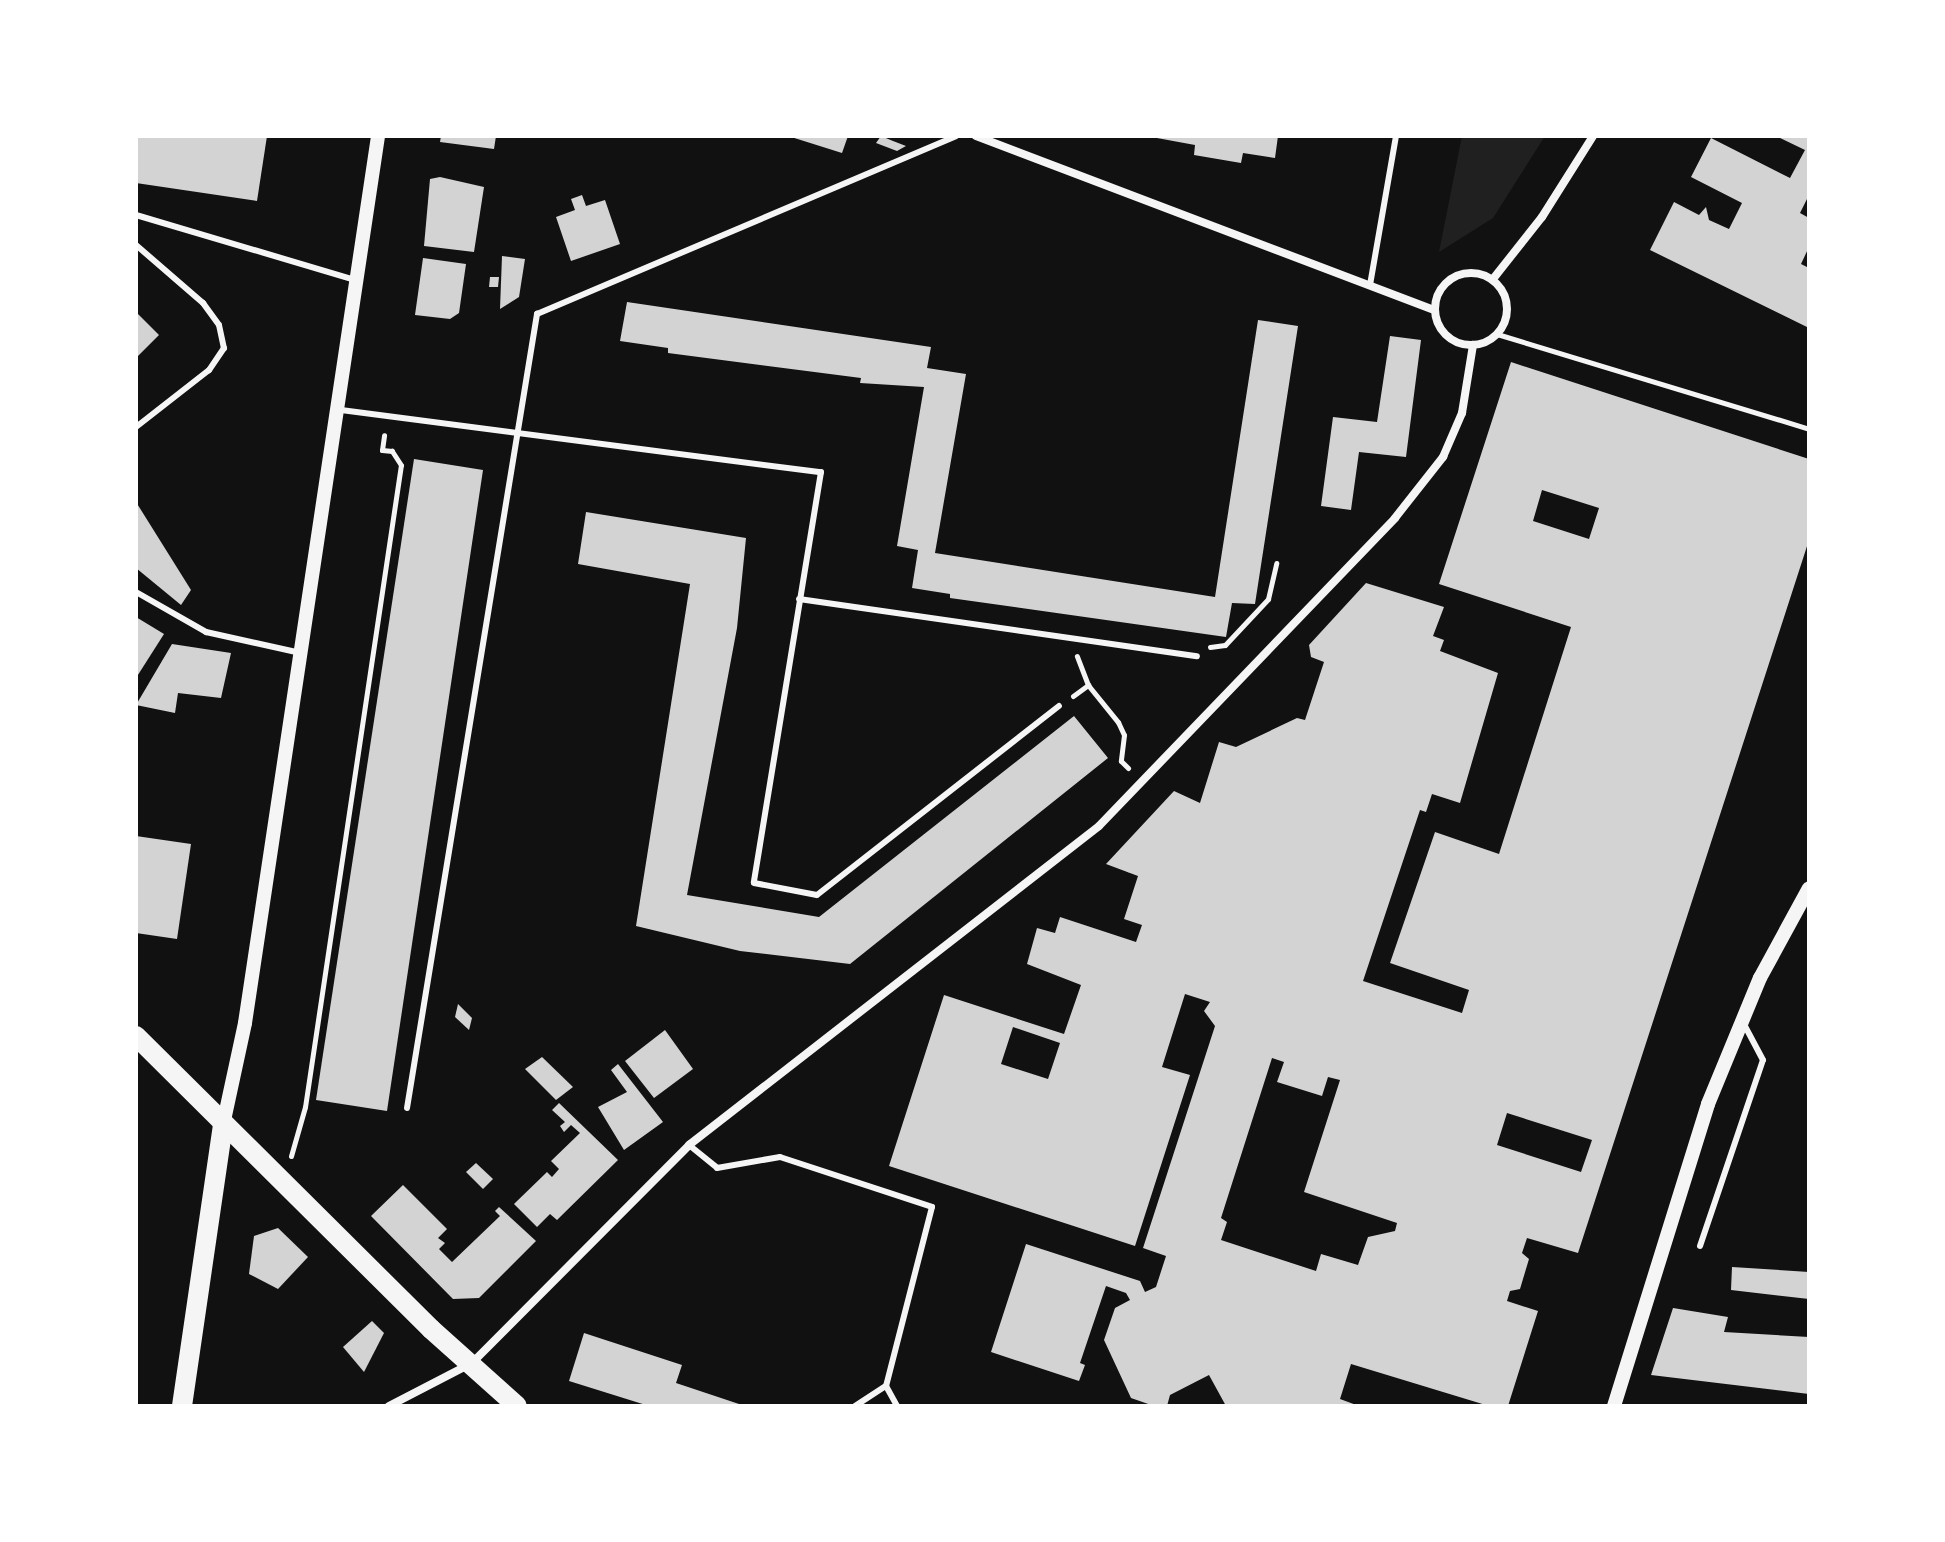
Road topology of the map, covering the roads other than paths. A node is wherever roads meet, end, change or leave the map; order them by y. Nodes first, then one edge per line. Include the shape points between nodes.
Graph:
1 (378, 136) edge
2 (956, 136) edge
3 (976, 136) edge
4 (1396, 136) edge
5 (1593, 136) edge
6 (136, 215) edge
7 (136, 245) edge
8 (1493, 279) junction
9 (358, 281) junction
10 (1370, 285) junction
11 (1434, 310) junction
12 (1473, 345) junction
13 (341, 410) junction
14 (136, 427) edge
15 (514, 432) junction
16 (136, 592) edge
17 (799, 599) junction
18 (301, 653) junction
19 (1197, 656) dead end
20 (1059, 706) road end
21 (1809, 888) edge
22 (1741, 1020) junction
23 (136, 1036) edge
24 (407, 1108) dead end
25 (223, 1125) junction
26 (689, 1145) junction
27 (1700, 1246) dead end
28 (472, 1363) junction
29 (886, 1386) junction
30 (182, 1406) edge
31 (389, 1406) edge
32 (517, 1406) edge
33 (855, 1406) edge
34 (897, 1406) edge
35 (1614, 1406) edge

1 - 9 street
2 - 15 lane via 537,314
3 - 10 street
4 - 10 lane
5 - 8 street via 1542,217
6 - 9 lane
7 - 14 lane via 203,303 219,325 224,348 209,370
8 - 11 street via 1471,272 1449,279
8 - 12 street via 1507,312 1497,334
9 - 13 street
10 - 11 street
11 - 12 street via 1442,332
12 - 26 street via 1462,413 1443,457 1395,518 1142,783 1099,826
13 - 15 lane
13 - 18 street
15 - 17 lane via 821,472
15 - 24 lane
16 - 18 lane via 206,632
17 - 19 lane
17 - 20 lane via 754,883 817,895
18 - 25 street via 245,1023
21 - 22 street
22 - 27 lane via 1763,1060
22 - 35 street via 1708,1104
23 - 25 main road
25 - 28 main road
25 - 30 main road
26 - 28 street
26 - 29 lane via 717,1168 780,1157 932,1207
28 - 31 street
28 - 32 main road
29 - 33 lane
29 - 34 lane

